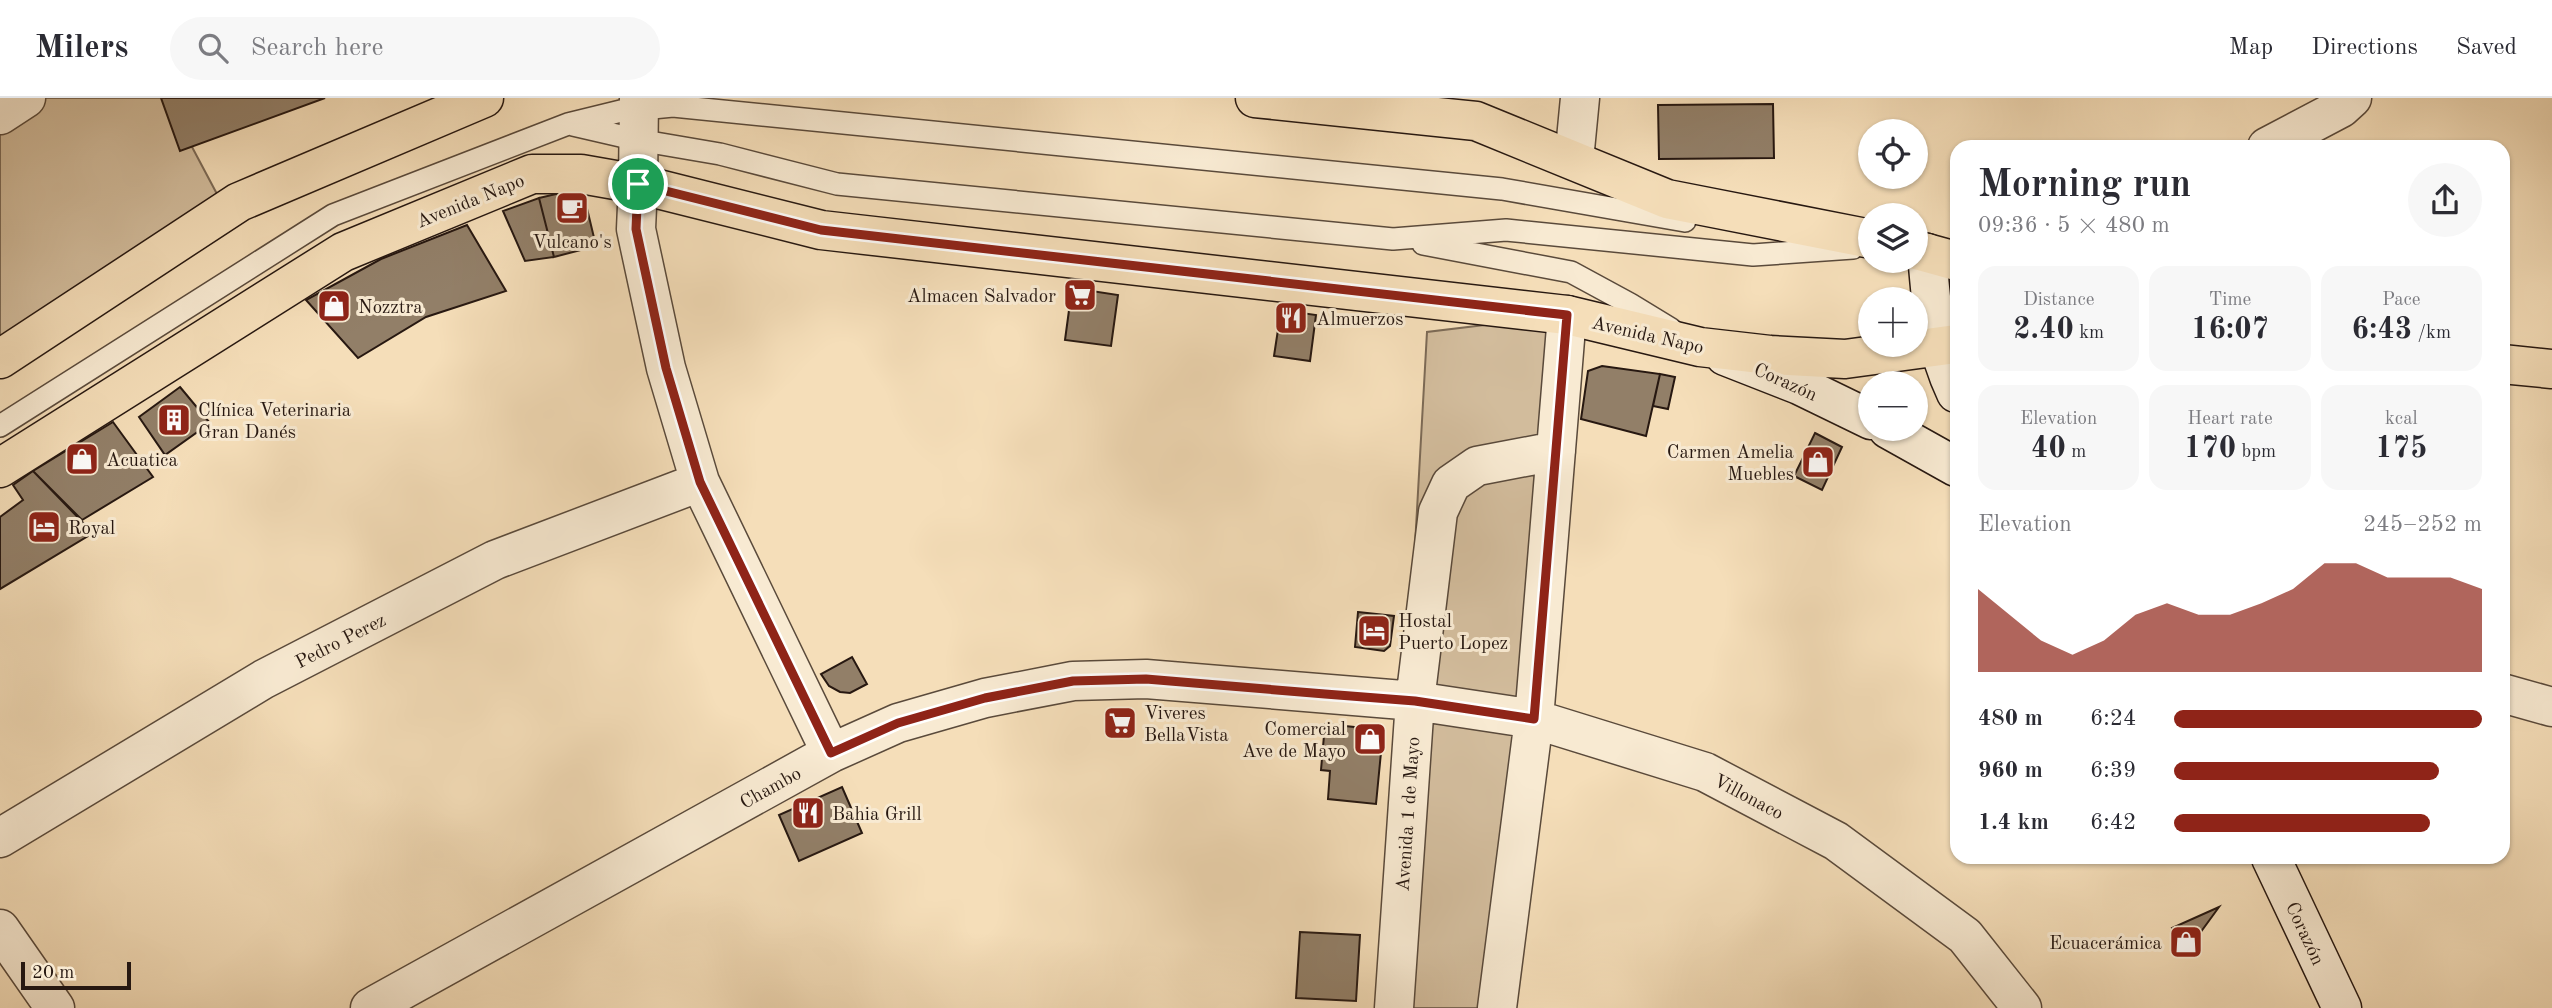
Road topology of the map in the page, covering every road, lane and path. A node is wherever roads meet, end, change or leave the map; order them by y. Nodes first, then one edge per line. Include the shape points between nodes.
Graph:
1 (26, 98) edge
2 (484, 98) edge
3 (1255, 98) edge
4 (1580, 98) edge
5 (2352, 98) edge
6 (0, 115) edge
7 (639, 116) edge
8 (568, 124) junction
9 (2280, 140) edge
10 (1574, 160) junction
11 (638, 184) junction
12 (1394, 239) junction
13 (1858, 239) edge
14 (1858, 241) edge
15 (1858, 243) edge
16 (1934, 250) edge
17 (1567, 315) junction
18 (1947, 345) edge
19 (1700, 347) junction
20 (0, 359) edge
21 (2510, 365) edge
22 (2552, 369) edge
23 (1858, 414) edge
24 (0, 426) edge
25 (1909, 441) edge
26 (1556, 451) junction
27 (1950, 464) edge
28 (0, 468) edge
29 (700, 482) junction
30 (2510, 695) edge
31 (1415, 701) junction
32 (2552, 707) edge
33 (1534, 719) junction
34 (831, 753) junction
35 (0, 838) edge
36 (2274, 864) edge
37 (0, 929) edge
38 (55, 1008) edge
39 (370, 1008) edge
40 (1394, 1008) edge
41 (1497, 1008) edge
42 (2021, 1008) edge
43 (2342, 1008) edge

1 - 6 street
2 - 20 main road via 239,202
3 - 10 main road via 1476,121
4 - 10 street
5 - 9 street
7 - 8 lane
7 - 8 lane via 621,111
7 - 11 street
7 - 12 lane via 720,154 837,184
7 - 14 lane via 673,106 1502,189 1754,233
8 - 24 lane via 333,215
10 - 13 main road via 1667,199
11 - 17 main road, Avenida Napo via 821,230
11 - 28 main road, Avenida Napo via 581,174 532,174 342,252
11 - 29 street via 636,229 666,368
12 - 15 lane via 1506,230 1754,255
12 - 19 lane via 1570,272
16 - 18 street via 1932,314
17 - 19 main road, Avenida Napo
17 - 26 street
18 - 19 main road, Avenida Napo via 1845,359
19 - 23 street, Corazón
21 - 22 main road
25 - 27 street
26 - 31 street, Avenida 1 de Mayo via 1477,467 1451,484 1438,512
26 - 33 street
29 - 34 street
29 - 35 street, Pedro Perez via 483,566 264,679
30 - 32 street
31 - 33 street, Villonaco
31 - 34 street, Chambo via 1146,679 1073,681 985,698 898,723
31 - 40 street, Avenida 1 de Mayo
33 - 41 street
33 - 42 street, Villonaco via 1704,772 1836,841 1965,936
34 - 39 street, Chambo
36 - 43 street, Corazón
37 - 38 street

